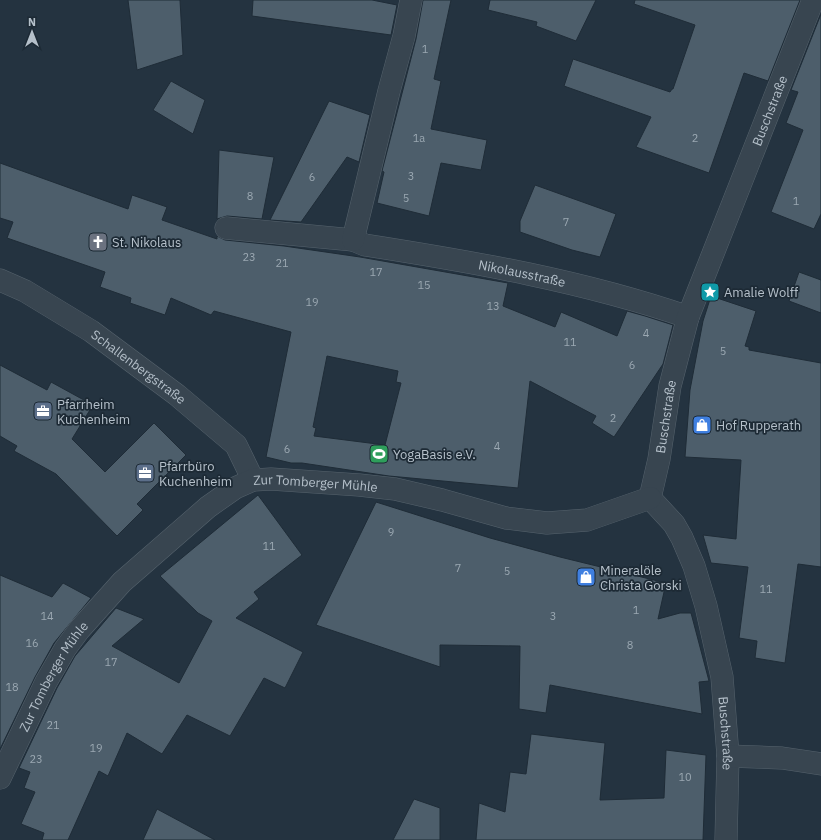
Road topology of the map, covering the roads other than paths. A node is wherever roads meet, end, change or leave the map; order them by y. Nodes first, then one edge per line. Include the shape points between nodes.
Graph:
1 (411, 0) edge
2 (813, 0) edge
3 (226, 228) dead end
4 (353, 240) junction
5 (0, 280) edge
6 (688, 317) junction
7 (253, 480) junction
8 (650, 498) junction
9 (728, 756) junction
10 (821, 764) edge
11 (0, 778) edge
12 (726, 840) edge

1 - 4 street
2 - 6 street, Buschstraße
3 - 4 street, Nikolausstraße
4 - 6 street, Nikolausstraße via 365,245 514,271 631,298
5 - 7 street, Schallenbergstraße via 25,291 91,331 177,395 236,445
6 - 8 street, Buschstraße via 670,386
7 - 8 street, Zur Tomberger Mühle via 271,478 395,489 506,518 547,523 586,520
7 - 11 street, Zur Tomberger Mühle via 235,488 208,507 122,582 98,607 65,650 33,707
8 - 9 street, Buschstraße via 674,524 694,566 722,677
9 - 10 street via 782,758
9 - 12 street, Buschstraße

